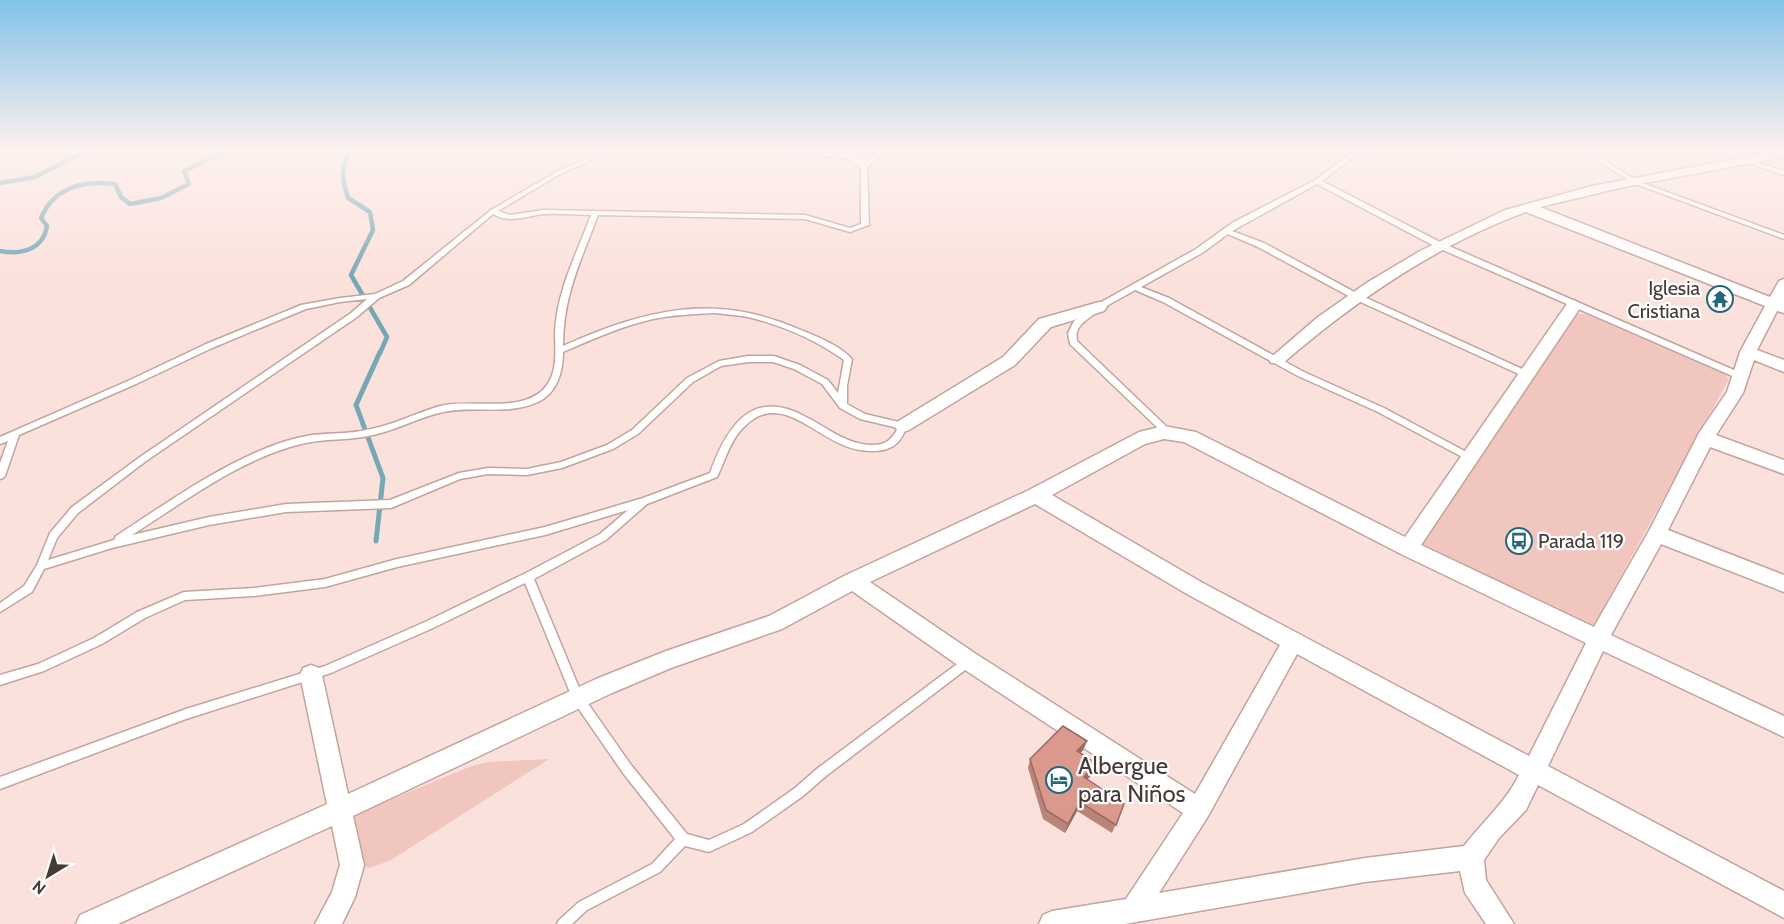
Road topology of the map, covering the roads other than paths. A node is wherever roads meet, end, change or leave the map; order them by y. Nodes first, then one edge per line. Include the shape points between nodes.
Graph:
1 (524, 193) edge
2 (860, 193) edge
3 (1295, 193) edge
4 (1340, 193) edge
5 (1579, 193) edge
6 (1665, 193) edge
7 (1527, 207) junction
8 (493, 211) junction
9 (595, 214) junction
10 (1227, 231) junction
11 (1784, 237) edge
12 (1439, 245) junction
13 (1784, 284) edge
14 (1134, 287) junction
15 (375, 296) junction
16 (1357, 297) junction
17 (1574, 305) junction
18 (1779, 306) edge
19 (1099, 307) junction
20 (561, 350) junction
21 (1748, 352) junction
22 (1277, 359) junction
23 (1784, 366) edge
24 (1526, 374) junction
25 (1740, 376) junction
26 (843, 406) junction
27 (903, 426) junction
28 (1166, 431) junction
29 (15, 433) junction
30 (1705, 438) junction
31 (0, 441) edge
32 (1469, 457) junction
33 (1784, 467) edge
34 (0, 476) edge
35 (1036, 495) junction
36 (645, 501) junction
37 (1657, 534) junction
38 (112, 544) junction
39 (1408, 548) junction
40 (41, 566) junction
41 (528, 577) junction
42 (853, 581) junction
43 (1784, 584) edge
44 (0, 608) edge
45 (1598, 639) junction
46 (1294, 640) junction
47 (969, 661) junction
48 (311, 675) junction
49 (0, 680) edge
50 (578, 698) junction
51 (1784, 726) edge
52 (1533, 771) junction
53 (0, 783) edge
54 (341, 810) junction
55 (1199, 810) junction
56 (683, 839) junction
57 (1471, 857) junction
58 (1784, 905) edge
59 (1133, 910) junction
60 (89, 924) edge
61 (328, 924) edge
62 (563, 924) edge
63 (1052, 924) edge
64 (1501, 924) edge

1 - 8 lane
2 - 9 lane via 865,225 850,230 805,217
3 - 10 lane
4 - 12 lane
5 - 7 street
6 - 11 lane
7 - 12 street
7 - 18 street
8 - 9 lane via 498,216 512,217
8 - 15 lane via 406,283
9 - 20 lane via 567,290 560,321
10 - 14 lane
10 - 16 lane
12 - 16 street
12 - 17 lane
13 - 18 street
14 - 19 lane
14 - 22 lane
15 - 29 lane via 294,311
15 - 40 lane via 354,315 142,459 75,510 53,536
16 - 22 street via 1312,328
16 - 24 lane
17 - 24 street
17 - 25 lane
18 - 21 street
19 - 27 street via 1045,323 1009,361
19 - 28 lane via 1077,323 1073,342
20 - 26 lane via 621,325 666,313 697,309 765,317 835,348 848,359 840,388
20 - 38 lane via 557,375 544,395 524,403 452,407 375,432 302,440 257,456
21 - 23 street
21 - 25 street
22 - 32 lane
24 - 32 street
25 - 30 street via 1735,393
26 - 27 lane via 863,417
26 - 38 lane via 825,382 774,359 719,364 690,380 635,432 610,447 562,465 527,472 488,471 459,476 391,504 286,508 209,520
27 - 36 lane via 893,442 864,450 782,409 762,410 744,419 733,432 714,475
28 - 35 street via 1139,439
28 - 39 street via 1190,437
29 - 31 lane
29 - 34 lane
30 - 33 street
30 - 37 street
32 - 39 street
35 - 42 street
35 - 46 street via 1194,588
36 - 41 lane via 603,537
36 - 49 lane via 545,531 397,563 325,584 184,596 141,615 89,646 40,668
37 - 43 street
37 - 45 street
38 - 40 lane
39 - 45 street
40 - 44 lane via 27,589
41 - 48 lane
41 - 50 lane
42 - 47 street
42 - 50 street via 775,623 666,660
45 - 51 street
45 - 52 street
46 - 52 street
46 - 55 street
47 - 55 street
47 - 56 lane via 748,828 709,846
48 - 53 lane via 166,721
48 - 54 street
50 - 54 street
50 - 56 lane via 627,770
52 - 57 street via 1518,802
52 - 58 street
54 - 60 street
54 - 61 street via 352,865 343,897
55 - 59 street
56 - 62 lane via 656,868 583,906
57 - 59 street via 1365,870
57 - 64 street via 1474,884
59 - 63 street

